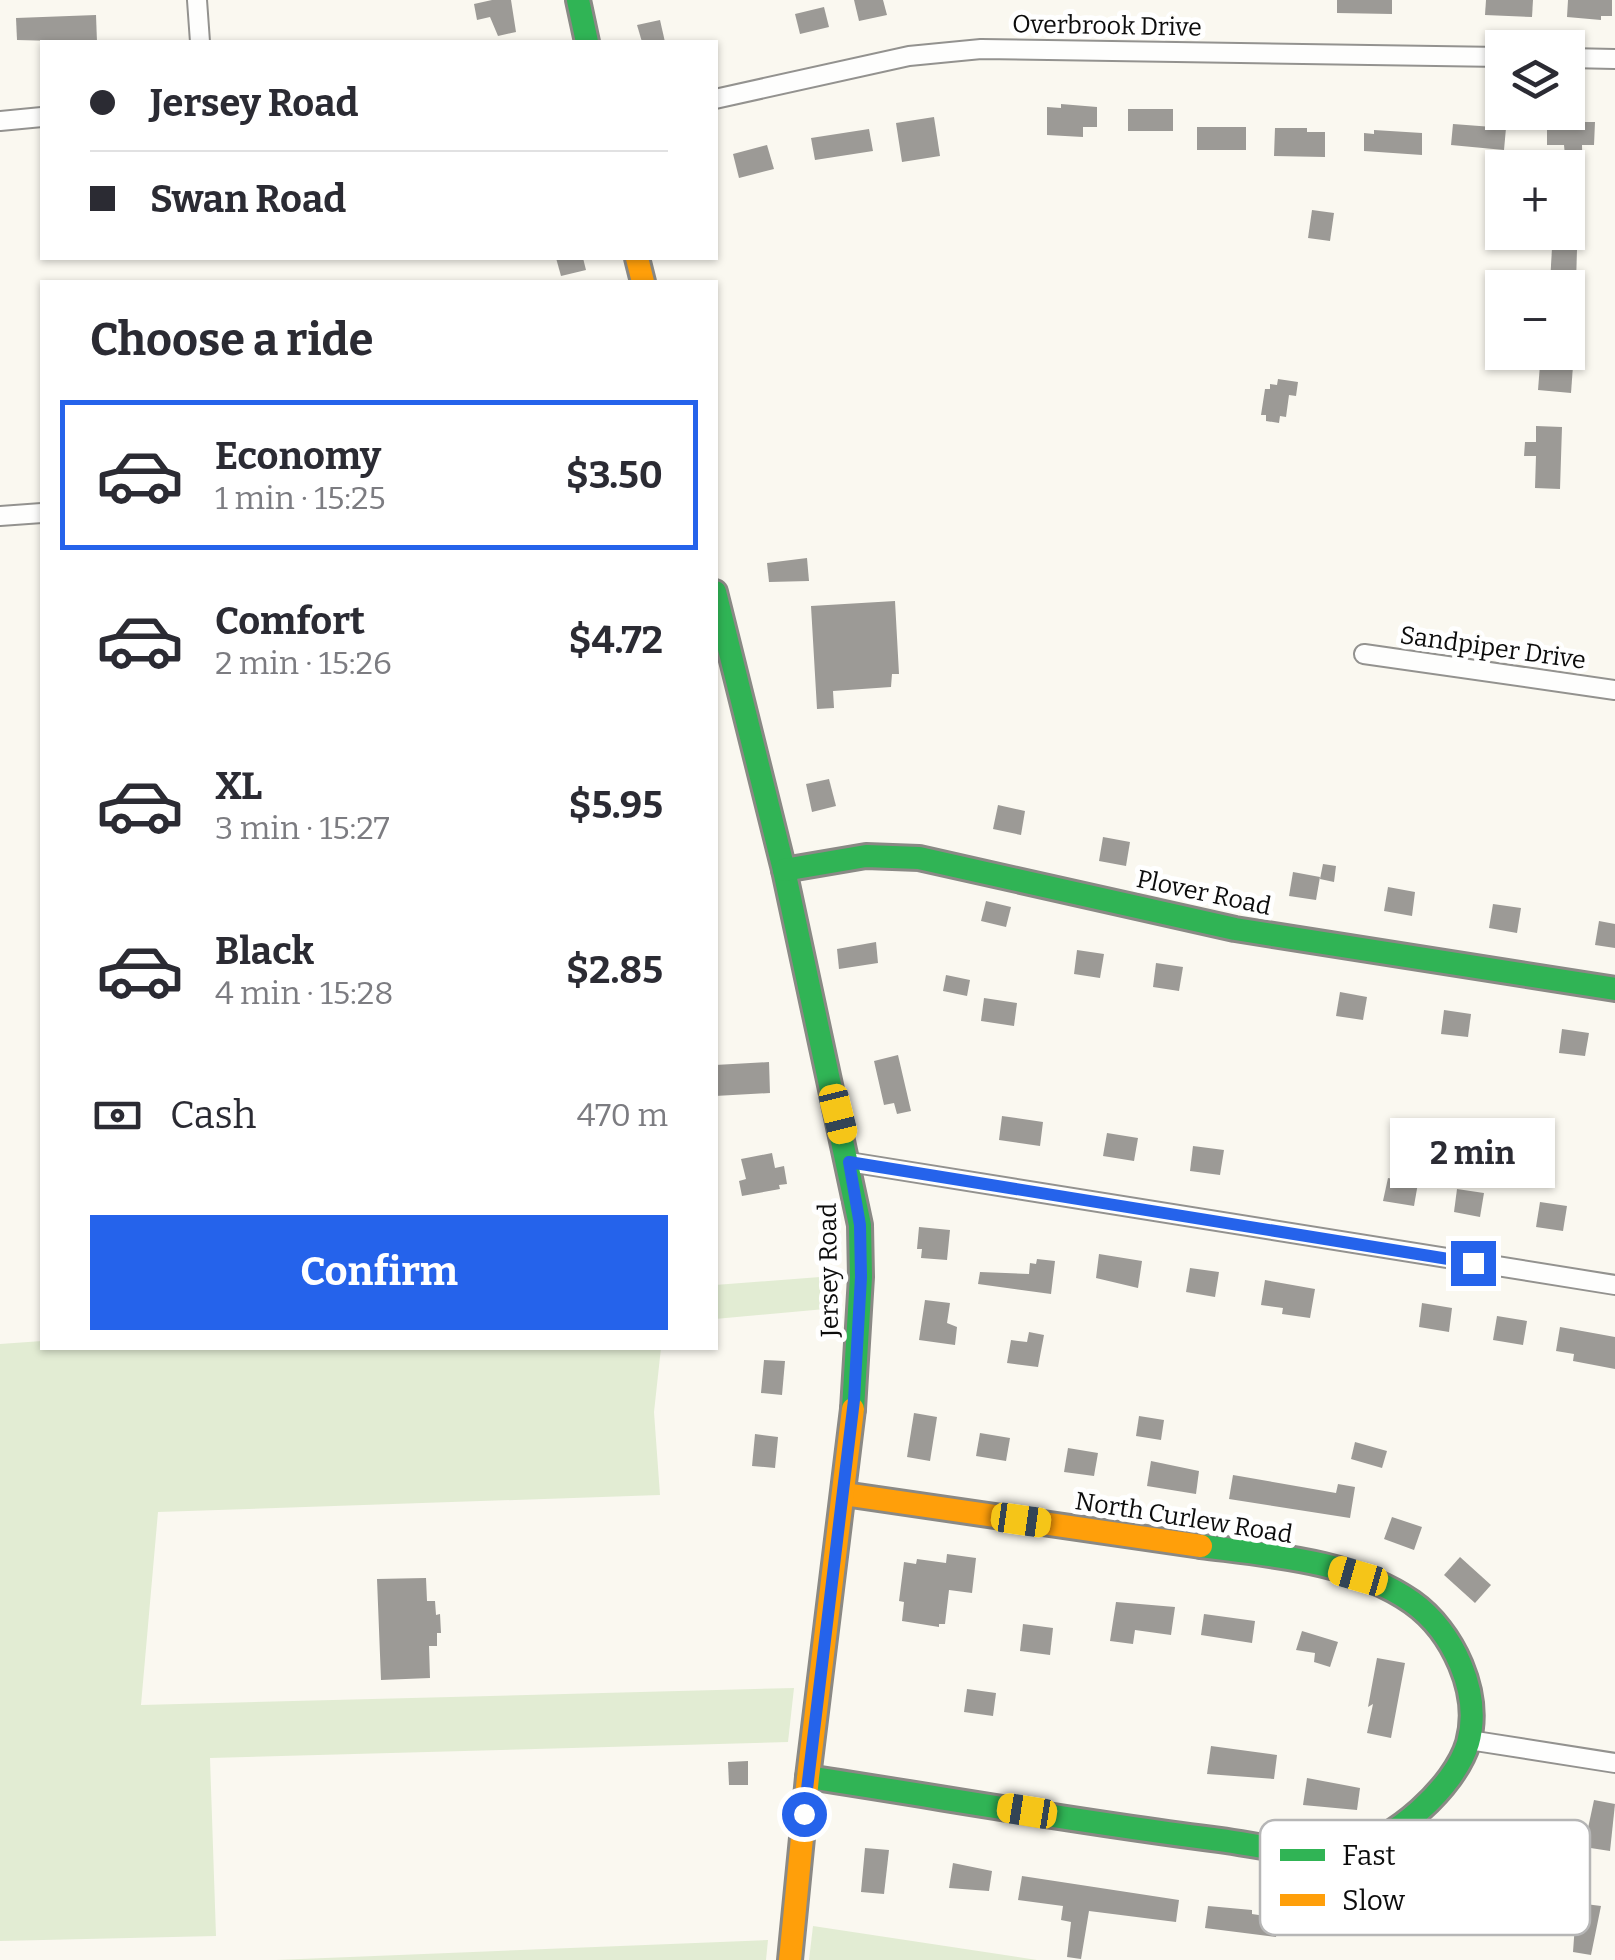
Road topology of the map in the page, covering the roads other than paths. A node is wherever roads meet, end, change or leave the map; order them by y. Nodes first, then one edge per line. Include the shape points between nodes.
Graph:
1 (198, 0) edge
2 (578, 0) edge
3 (200, 40) edge
4 (587, 40) edge
5 (1485, 56) edge
6 (1585, 58) edge
7 (1615, 59) edge
8 (718, 98) edge
9 (40, 117) edge
10 (0, 120) edge
11 (40, 513) edge
12 (0, 516) edge
13 (718, 604) edge
14 (1364, 654) dead end
15 (1615, 690) edge
16 (784, 870) junction
17 (1615, 989) edge
18 (849, 1162) junction
19 (1615, 1286) edge
20 (844, 1494) junction
21 (1469, 1740) junction
22 (1615, 1763) edge
23 (808, 1777) junction
24 (1410, 1820) edge
25 (1260, 1846) edge
26 (790, 1960) edge

1 - 3 street
2 - 4 street
5 - 8 street, Overbrook Drive via 980,49 909,56
6 - 7 street
9 - 10 street
11 - 12 street
13 - 16 street, Jersey Road
14 - 15 street, Sandpiper Drive
16 - 17 street, Plover Road via 866,856 920,858 1235,929
16 - 18 street, Jersey Road
18 - 19 street
18 - 20 street, Jersey Road via 861,1277
20 - 21 street, North Curlew Road via 1215,1548 1384,1584 1421,1610 1458,1656 1468,1683
20 - 23 street, Jersey Road
21 - 22 street
21 - 24 street
23 - 25 street
23 - 26 street, Jersey Road

